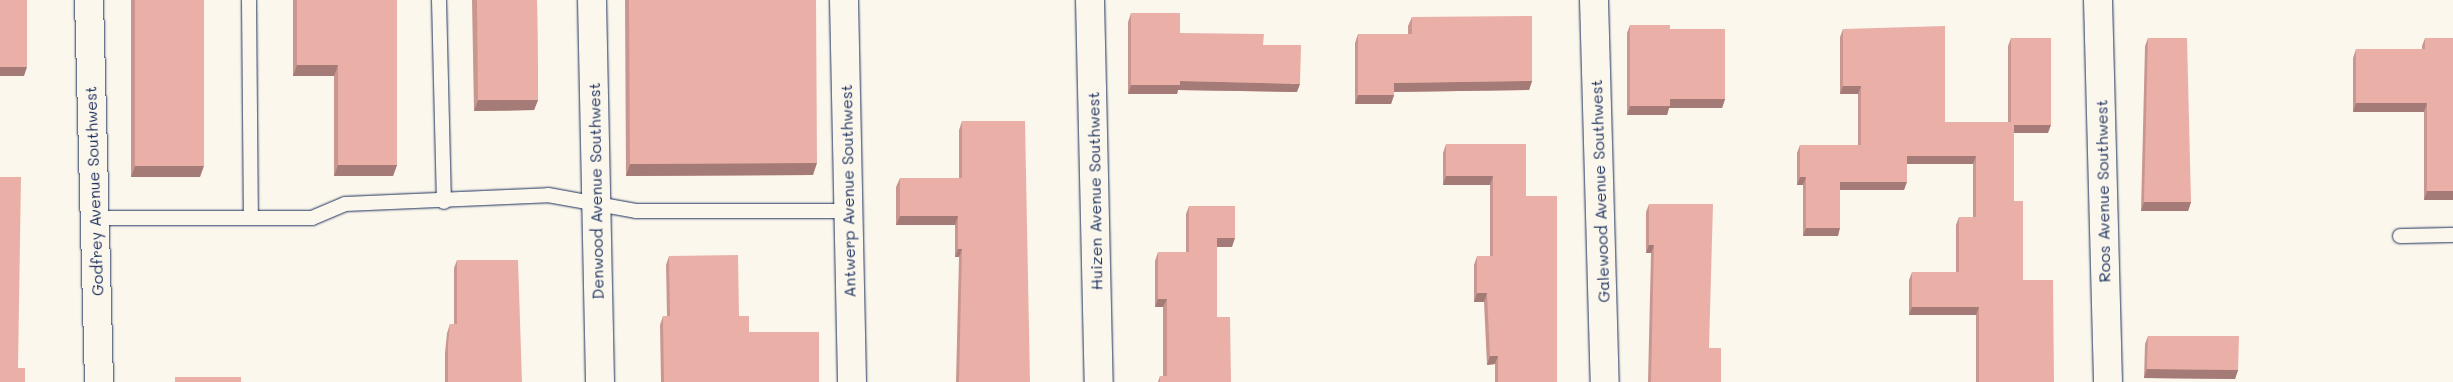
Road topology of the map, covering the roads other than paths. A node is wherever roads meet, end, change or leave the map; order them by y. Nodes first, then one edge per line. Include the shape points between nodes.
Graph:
1 (89, 0) edge
2 (249, 0) edge
3 (439, 0) edge
4 (592, 0) edge
5 (844, 0) edge
6 (1090, 0) edge
7 (1594, 0) edge
8 (2098, 0) edge
9 (595, 200) junction
10 (444, 202) junction
11 (848, 210) junction
12 (95, 218) junction
13 (251, 218) junction
14 (2453, 235) edge
15 (2400, 236) dead end
16 (99, 382) edge
17 (600, 382) edge
18 (852, 382) edge
19 (1099, 382) edge
20 (1605, 382) edge
21 (2108, 382) edge

1 - 12 street, Godfrey Avenue Southwest
2 - 13 lane
3 - 10 lane
4 - 9 street, Denwood Avenue Southwest
5 - 11 street, Antwerp Avenue Southwest
6 - 19 street, Huizen Avenue Southwest
7 - 20 street, Galewood Avenue Southwest
8 - 21 street, Roos Avenue Southwest
9 - 10 lane via 548,195
9 - 11 lane via 636,210
9 - 17 street, Denwood Avenue Southwest
10 - 13 lane via 346,204 312,218
11 - 18 street, Antwerp Avenue Southwest
12 - 13 lane
12 - 16 street, Godfrey Avenue Southwest
14 - 15 lane

